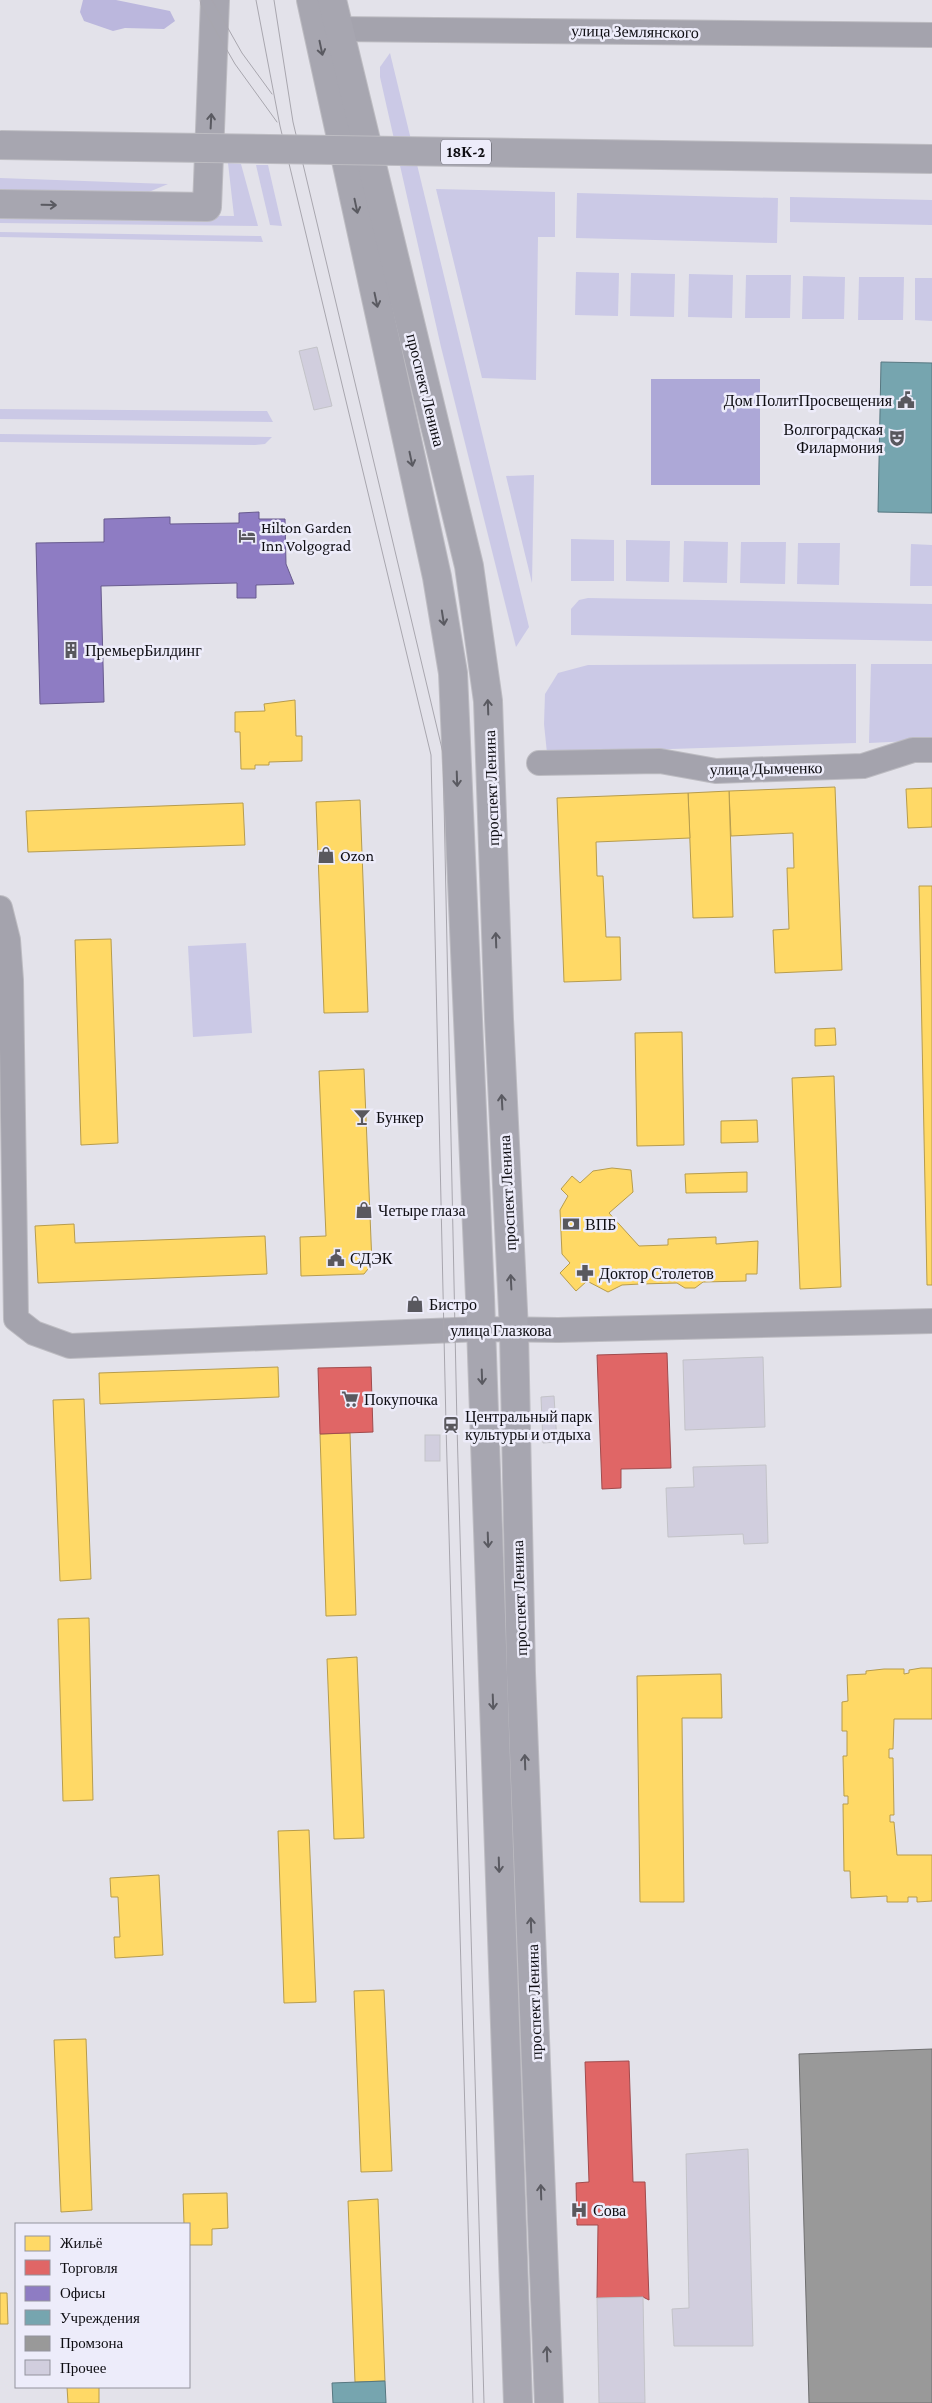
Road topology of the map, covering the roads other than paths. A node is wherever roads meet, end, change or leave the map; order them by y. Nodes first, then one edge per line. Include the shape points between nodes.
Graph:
1 (214, 0) edge
2 (311, 0) edge
3 (332, 0) edge
4 (337, 29) junction
5 (932, 34) edge
6 (0, 145) edge
7 (932, 159) edge
8 (0, 204) edge
9 (932, 750) edge
10 (539, 763) dead end
11 (0, 908) edge
12 (5, 980) edge
13 (932, 1321) edge
14 (480, 1329) junction
15 (514, 1331) junction
16 (518, 2403) edge
17 (548, 2403) edge

8 -> 1 main road via 207,207
2 -> 14 main road, проспект Ленина via 437,577 452,674
3 - 4 main road, проспект Ленина
4 - 5 street, улица Землянского
15 -> 4 main road, проспект Ленина via 484,666 469,566
6 - 7 main road, 18К-2, bridge
9 - 10 street, улица Дымченко via 912,750 863,766 726,771 660,761
11 - 12 street via 8,940
12 - 14 street, улица Глазкова via 16,1319 34,1333 70,1346
13 - 15 street, улица Глазкова
14 - 15 street, улица Глазкова
14 -> 16 main road, проспект Ленина
17 -> 15 main road, проспект Ленина via 521,1672

